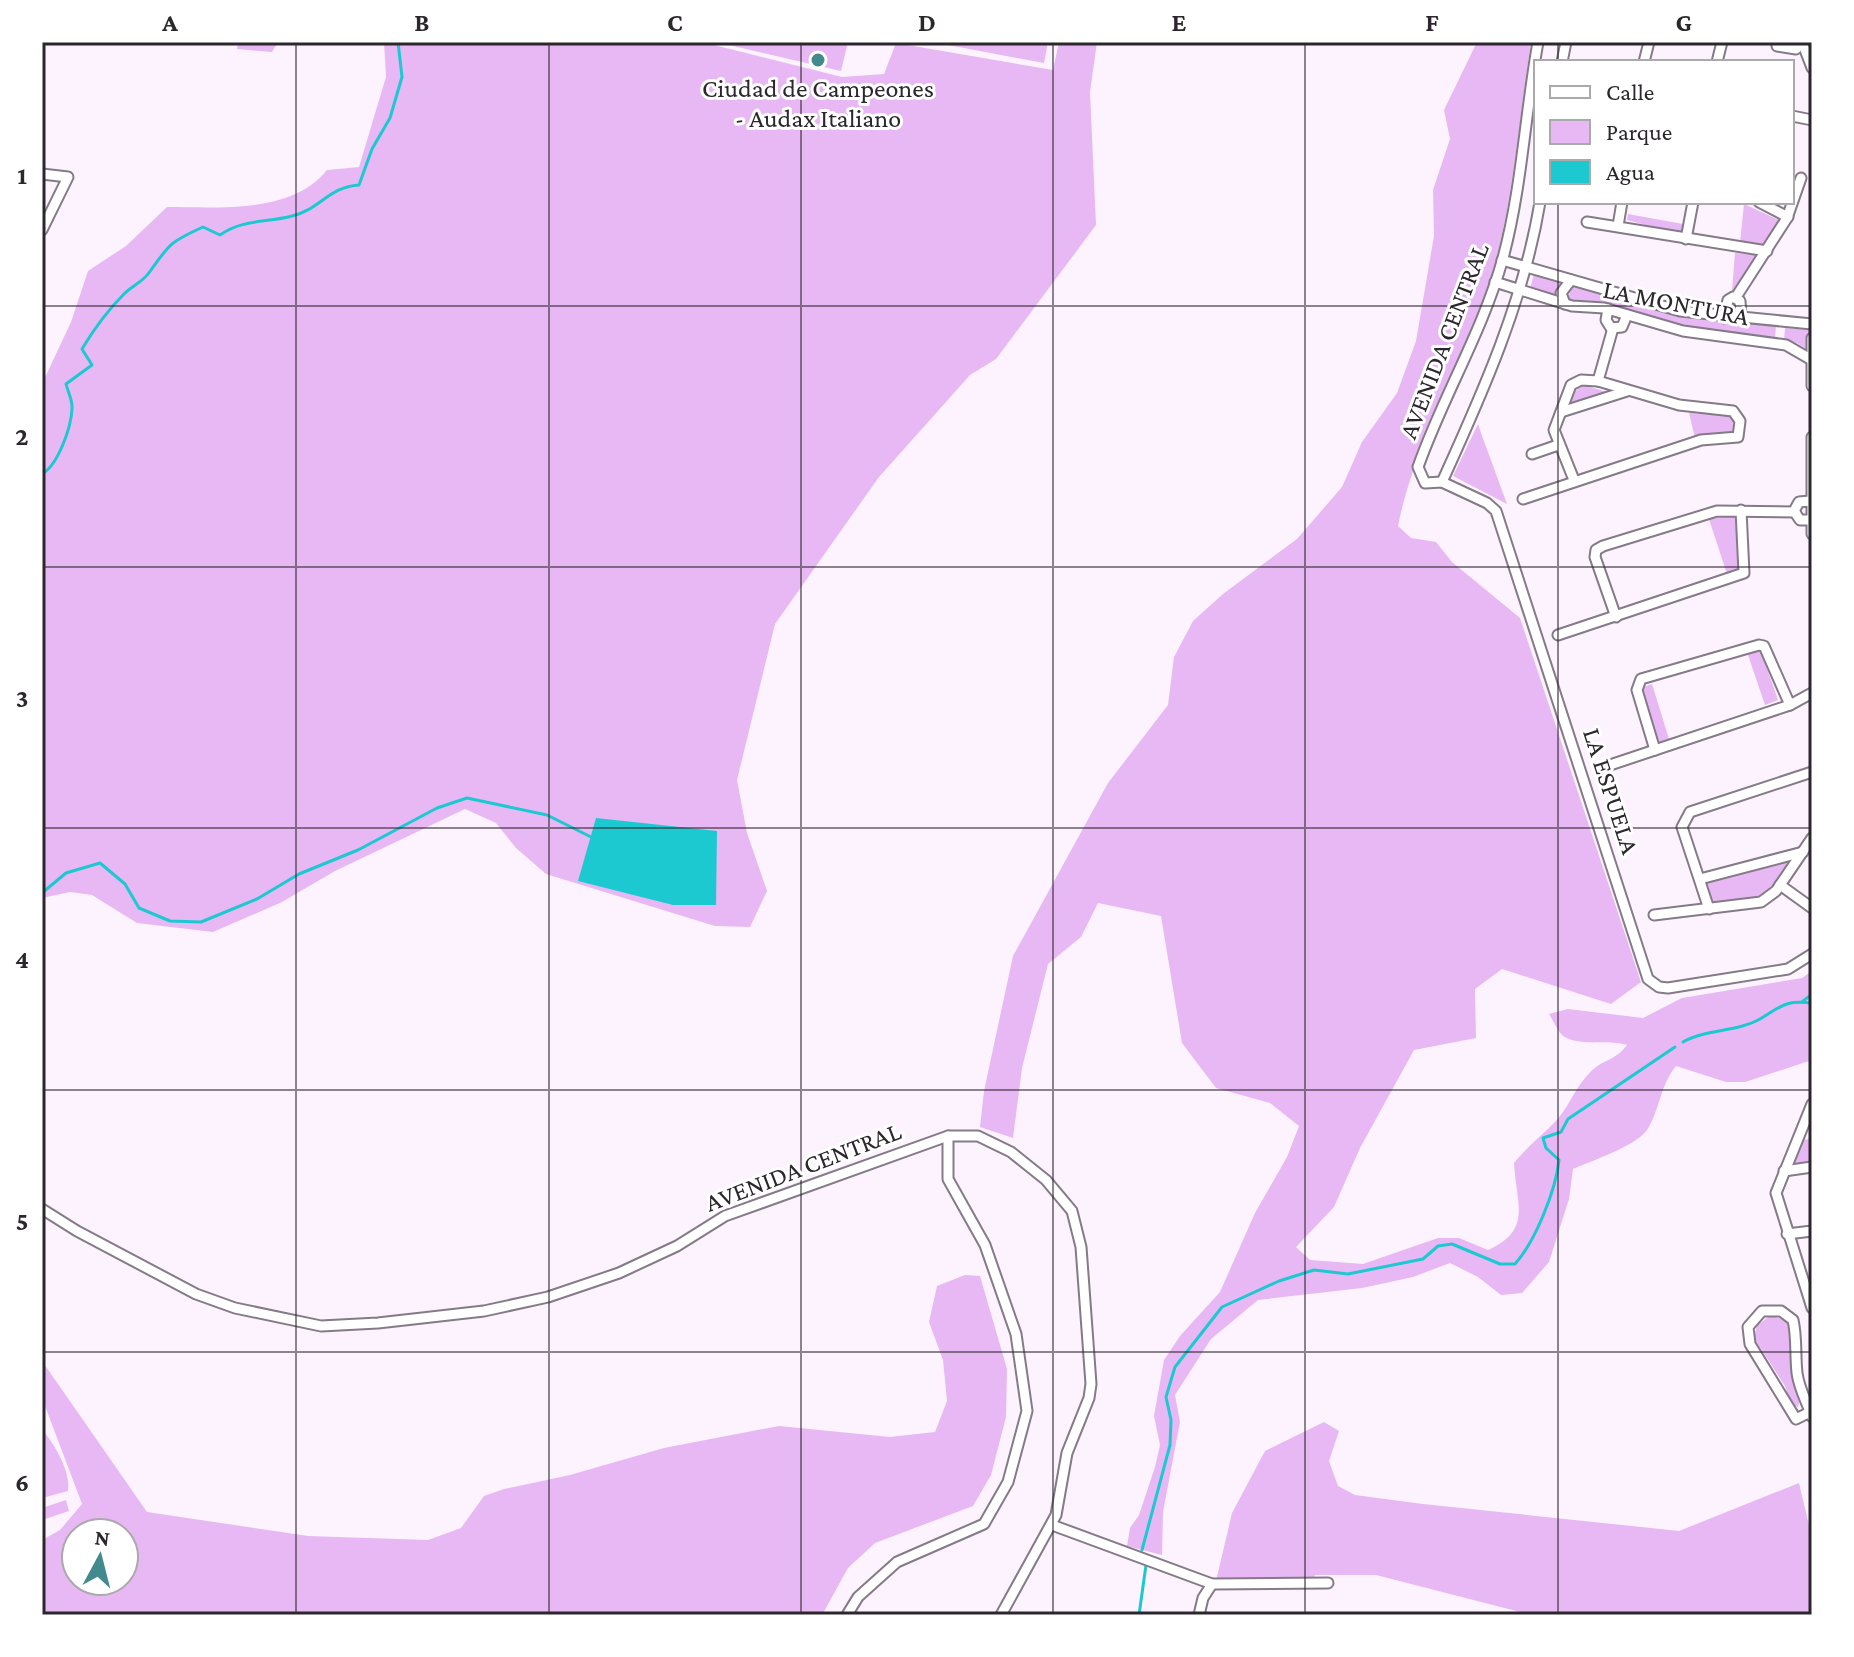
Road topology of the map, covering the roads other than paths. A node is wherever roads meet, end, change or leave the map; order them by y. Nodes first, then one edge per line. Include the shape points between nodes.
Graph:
1 (1802, 42) edge
2 (1777, 46) dead end
3 (1812, 68) edge
4 (1534, 71) edge
5 (42, 174) edge
6 (1801, 178) dead end
7 (1794, 199) edge
8 (1540, 204) edge
9 (1622, 204) edge
10 (1693, 204) edge
11 (1763, 204) edge
12 (1792, 204) edge
13 (1788, 217) junction
14 (1587, 222) dead end
15 (1618, 226) junction
16 (42, 229) edge
17 (1686, 239) junction
18 (1767, 251) junction
19 (1502, 260) junction
20 (1528, 268) junction
21 (1571, 280) junction
22 (1495, 282) junction
23 (1520, 290) junction
24 (1736, 297) junction
25 (1565, 304) junction
26 (1608, 309) junction
27 (1627, 315) junction
28 (1724, 318) junction
29 (1741, 318) junction
30 (1782, 323) junction
31 (1812, 324) edge
32 (1613, 328) junction
33 (1812, 338) edge
34 (1779, 344) junction
35 (1811, 360) edge
36 (1598, 381) junction
37 (1812, 386) edge
38 (1627, 391) junction
39 (1561, 412) junction
40 (1812, 437) edge
41 (1558, 445) junction
42 (1532, 454) dead end
43 (1574, 480) junction
44 (1442, 482) junction
45 (1523, 499) dead end
46 (1810, 501) junction
47 (1741, 510) junction
48 (1795, 512) junction
49 (1811, 520) edge
50 (1812, 534) edge
51 (1616, 617) junction
52 (1558, 635) dead end
53 (1812, 693) edge
54 (1790, 705) junction
55 (1655, 750) junction
56 (1604, 767) dead end
57 (1812, 772) edge
58 (1812, 838) edge
59 (1803, 852) junction
60 (1700, 879) junction
61 (1780, 885) junction
62 (1812, 908) edge
63 (1709, 909) junction
64 (1654, 915) dead end
65 (1812, 954) edge
66 (1812, 1104) edge
67 (948, 1136) junction
68 (1812, 1167) edge
69 (1784, 1171) junction
70 (42, 1209) edge
71 (1812, 1231) edge
72 (1787, 1234) junction
73 (1812, 1307) edge
74 (1793, 1320) junction
75 (1811, 1414) edge
76 (1052, 1525) junction
77 (1328, 1583) dead end
78 (1212, 1584) junction
79 (847, 1615) edge
80 (1001, 1615) edge
81 (1199, 1615) edge

1 - 2 street via 1796,49
1 - 3 street
4 - 19 street, AVENIDA CENTRAL
5 - 16 street via 68,177
6 - 7 street
8 - 20 street, AVENIDA CENTRAL
9 - 15 street
10 - 17 street
11 - 13 street
12 - 13 street
13 - 18 street
14 - 15 street
15 - 17 street
17 - 18 street
18 - 24 street
19 - 20 street, LA MONTURA
19 - 22 street, AVENIDA CENTRAL
20 - 21 street, LA MONTURA
20 - 23 street, AVENIDA CENTRAL
21 - 25 street, LA MONTURA via 1562,289
21 - 28 street, LA MONTURA
22 - 23 street, LA MONTURA
22 - 44 street, AVENIDA CENTRAL via 1418,467 1425,483
23 - 25 street, LA MONTURA
23 - 44 street, AVENIDA CENTRAL
24 - 28 street via 1728,300
24 - 29 street
25 - 26 street, LA MONTURA
26 - 27 street, LA MONTURA
26 - 32 street via 1607,324
27 - 32 street via 1622,327
27 - 34 street, LA MONTURA via 1697,334
28 - 29 street, LA MONTURA
29 - 30 street, LA MONTURA
30 - 31 street, LA MONTURA
30 - 34 street, LA MONTURA
32 - 36 street
33 - 35 street
34 - 35 street, LA MONTURA
35 - 37 street
36 - 38 street
36 - 39 street via 1571,385
38 - 39 street
38 - 43 street via 1679,405 1733,411 1740,421 1738,437 1701,440
39 - 41 street via 1554,423
40 - 46 street
41 - 42 street
41 - 43 street
43 - 45 street
44 - 65 street, LA ESPUELA via 1496,511 1648,979 1668,988 1788,969
46 - 48 street via 1799,502
46 - 49 street
47 - 48 street
47 - 51 street via 1744,573
47 - 51 street via 1698,517 1596,550
48 - 49 street via 1800,520
49 - 50 street
51 - 52 street
53 - 54 street
54 - 55 street
54 - 55 street via 1759,645 1641,679 1637,690
55 - 56 street
57 - 60 street via 1686,815 1682,827
58 - 59 street
59 - 60 street
59 - 61 street
60 - 63 street
61 - 62 street
61 - 63 street via 1761,902
63 - 64 street
66 - 69 street
67 - 70 street, AVENIDA CENTRAL via 725,1216 619,1273 548,1297 484,1311 378,1323 321,1326 235,1308 196,1294
67 - 76 street, AVENIDA CENTRAL via 978,1136 1011,1152 1046,1180 1072,1211 1081,1247 1091,1384 1067,1453
67 - 79 street via 948,1179 985,1245 1016,1334 1027,1411 1008,1482 984,1524 897,1562 858,1597
68 - 69 street
69 - 72 street via 1776,1200
71 - 72 street
72 - 73 street
73 - 74 street
74 - 75 street via 1798,1376
74 - 75 street via 1781,1311 1767,1310 1753,1318 1747,1333 1796,1419
76 - 78 street
76 - 80 street, AVENIDA CENTRAL
77 - 78 street
78 - 81 street

